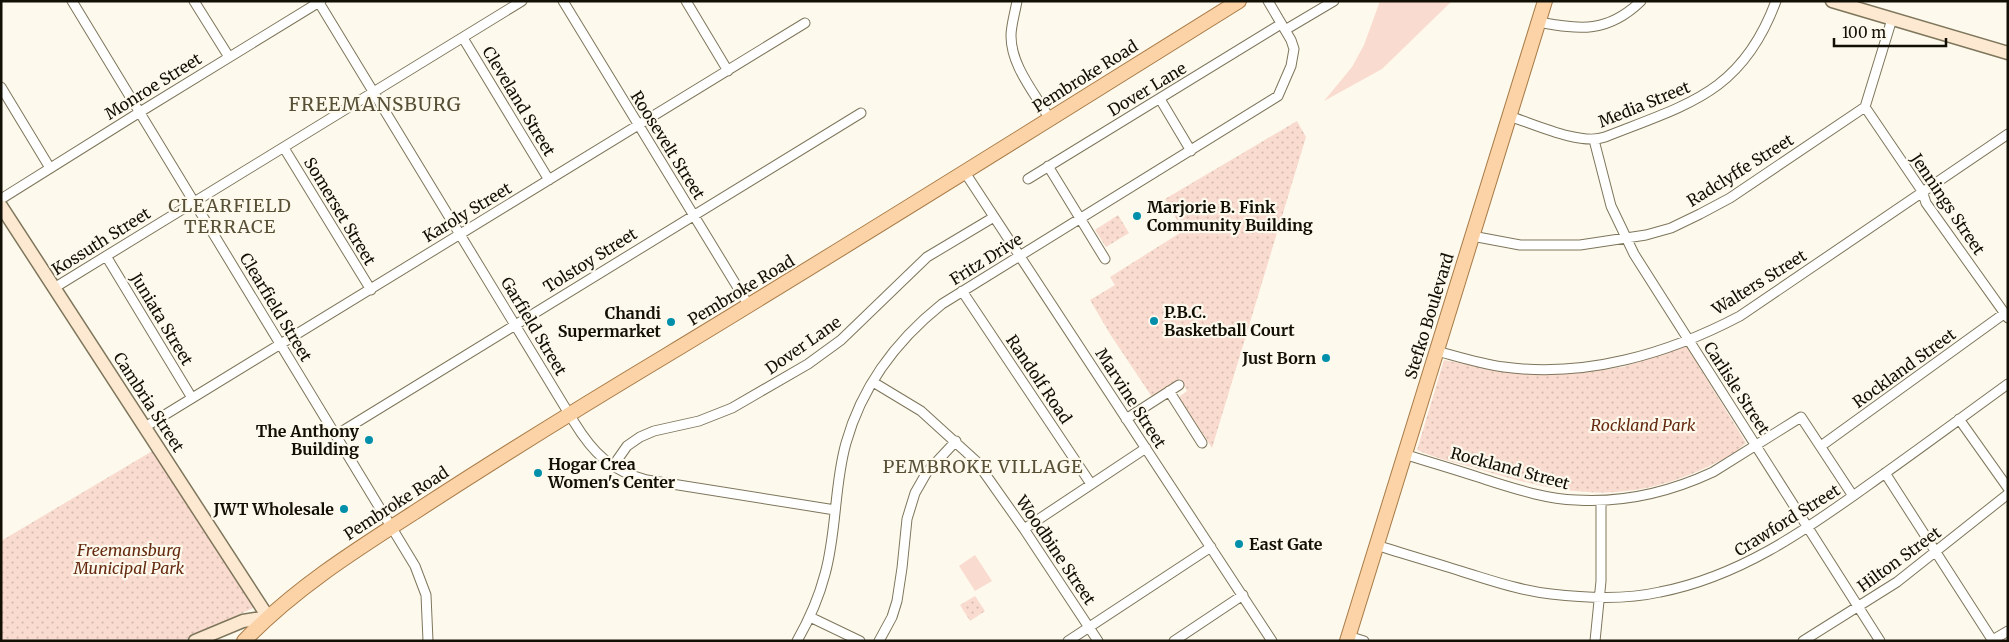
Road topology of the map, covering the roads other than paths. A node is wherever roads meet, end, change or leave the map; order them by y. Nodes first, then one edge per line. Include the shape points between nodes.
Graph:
1 (72, 1) edge
2 (194, 1) edge
3 (522, 1) edge
4 (563, 1) edge
5 (686, 1) edge
6 (1018, 1) edge
7 (1238, 1) edge
8 (1268, 1) edge
9 (1334, 1) edge
10 (1545, 1) edge
11 (1641, 1) edge
12 (1776, 1) edge
13 (1832, 1) edge
14 (319, 2) edge
15 (1892, 19) junction
16 (1539, 22) junction
17 (805, 23) dead end
18 (1283, 27) junction
19 (463, 38) junction
20 (2008, 53) edge
21 (229, 57) junction
22 (728, 70) junction
23 (1, 87) edge
24 (373, 93) junction
25 (1160, 99) junction
26 (1865, 106) junction
27 (140, 112) junction
28 (861, 113) dead end
29 (1509, 116) junction
30 (1049, 118) junction
31 (638, 126) junction
32 (2007, 135) edge
33 (1594, 140) junction
34 (284, 148) junction
35 (1191, 151) junction
36 (1048, 166) junction
37 (50, 168) junction
38 (964, 171) junction
39 (1028, 179) dead end
40 (549, 180) junction
41 (1922, 191) junction
42 (1, 199) edge
43 (194, 202) junction
44 (1, 206) edge
45 (694, 214) junction
46 (994, 216) junction
47 (1080, 219) junction
48 (460, 234) junction
49 (1472, 236) junction
50 (1626, 240) junction
51 (106, 256) junction
52 (1019, 256) junction
53 (1105, 259) dead end
54 (54, 288) junction
55 (371, 290) junction
56 (962, 291) junction
57 (748, 306) junction
58 (2006, 316) edge
59 (515, 324) junction
60 (1688, 339) junction
61 (281, 344) junction
62 (1437, 351) junction
63 (873, 382) junction
64 (2008, 384) edge
65 (1179, 385) dead end
66 (1169, 391) junction
67 (192, 398) junction
68 (569, 413) junction
69 (1126, 419) junction
70 (1959, 419) junction
71 (145, 427) junction
72 (336, 435) junction
73 (956, 442) junction
74 (1202, 442) dead end
75 (1756, 446) junction
76 (1821, 446) junction
77 (1146, 448) junction
78 (1404, 454) junction
79 (613, 466) junction
80 (1886, 473) junction
81 (1091, 484) junction
82 (2008, 488) edge
83 (2008, 494) edge
84 (1853, 496) junction
85 (1601, 500) junction
86 (835, 510) junction
87 (392, 527) junction
88 (1808, 527) junction
89 (1024, 529) junction
90 (1376, 545) junction
91 (1211, 547) junction
92 (1936, 552) junction
93 (1243, 595) junction
94 (1601, 597) junction
95 (1859, 607) junction
96 (268, 617) junction
97 (810, 617) junction
98 (1089, 627) junction
99 (2008, 631) edge
100 (1347, 638) edge
101 (195, 641) edge
102 (244, 641) edge
103 (428, 641) edge
104 (798, 641) edge
105 (860, 641) edge
106 (879, 641) edge
107 (1068, 641) edge
108 (1098, 641) edge
109 (1174, 641) edge
110 (1272, 641) edge
111 (1364, 641) edge
112 (1595, 641) edge
113 (1803, 641) edge
114 (1880, 641) edge
115 (1992, 641) edge

1 - 27 street, Clearfield Street
2 - 21 street
3 - 19 street, Kossuth Street
4 - 31 street, Roosevelt Street
5 - 22 street
6 - 30 street via 1011,34 1013,52
7 - 30 main road, Pembroke Road
8 - 18 street, Fritz Drive
9 - 18 street, Dover Lane
10 - 16 main road, Stefko Boulevard
11 - 16 street via 1617,19 1593,27 1575,28
12 - 33 street, Media Street via 1767,26 1753,48 1718,86 1685,106
13 - 15 street
14 - 21 street, Monroe Street
14 - 24 street, Garfield Street
15 - 20 street
15 - 26 street
16 - 29 main road, Stefko Boulevard
17 - 22 street, Karoly Street
18 - 25 street, Dover Lane
18 - 35 street, Fritz Drive via 1294,54 1278,96
19 - 24 street, Kossuth Street
19 - 40 street, Cleveland Street
21 - 27 street, Monroe Street
22 - 31 street, Karoly Street
23 - 37 street
24 - 34 street, Kossuth Street
24 - 48 street, Garfield Street
25 - 35 street
25 - 36 street, Dover Lane
26 - 41 street, Jennings Street
26 - 50 street, Radclyffe Street via 1715,207 1671,228
27 - 37 street, Monroe Street
27 - 43 street, Clearfield Street
28 - 45 street, Tolstoy Street
29 - 33 street, Media Street via 1580,139
29 - 49 main road, Stefko Boulevard
30 - 38 main road, Pembroke Road
31 - 40 street, Karoly Street
31 - 45 street, Roosevelt Street
32 - 41 street, Walters Street
33 - 50 street, Carlisle Street via 1608,197
34 - 43 street, Kossuth Street
34 - 55 street, Somerset Street
35 - 47 street, Fritz Drive
36 - 39 street, Dover Lane
36 - 47 street
37 - 42 street, Monroe Street
38 - 46 street, Marvine Street
38 - 57 main road, Pembroke Road via 892,219
40 - 48 street, Karoly Street
41 - 58 street, Jennings Street via 1928,206
41 - 60 street, Walters Street via 1740,316
43 - 51 street, Kossuth Street
43 - 61 street, Clearfield Street
44 - 54 street, Cambria Street
45 - 57 street, Roosevelt Street
45 - 59 street, Tolstoy Street
46 - 52 street, Marvine Street
46 - 79 street, Dover Lane via 927,257 855,327 808,364 726,411 640,437 627,446
47 - 52 street, Fritz Drive
47 - 53 street
48 - 55 street, Karoly Street
48 - 59 street, Garfield Street
49 - 50 street, Radclyffe Street via 1540,246
49 - 62 main road, Stefko Boulevard
50 - 60 street, Carlisle Street
51 - 54 street, Kossuth Street
51 - 67 street, Juniata Street
52 - 56 street, Fritz Drive
52 - 69 street, Marvine Street
54 - 71 street, Cambria Street
55 - 61 street, Karoly Street
56 - 63 street, Fritz Drive via 915,327
56 - 81 street, Randolf Road
57 - 68 main road, Pembroke Road
58 - 76 street, Rockland Street
59 - 68 street, Garfield Street
59 - 72 street, Tolstoy Street
60 - 62 street, Walters Street via 1623,361 1561,369 1503,366
60 - 75 street, Carlisle Street
61 - 67 street, Karoly Street
61 - 72 street, Clearfield Street
62 - 78 main road, Stefko Boulevard
63 - 73 street, Woodbine Street via 921,411
63 - 86 street, Fritz Drive via 846,443
64 - 70 street, Crawford Street
65 - 66 street
66 - 69 street
66 - 74 street
67 - 71 street, Karoly Street
68 - 79 street, Garfield Street via 590,447
68 - 87 main road, Pembroke Road
69 - 77 street, Marvine Street
70 - 80 street, Crawford Street
70 - 82 street
71 - 96 street, Cambria Street
72 - 87 street, Clearfield Street
73 - 89 street, Woodbine Street via 980,466
73 - 106 street via 926,472 916,492 907,519 897,601
75 - 76 street, Rockland Street via 1801,417
75 - 85 street, Rockland Street via 1684,485 1650,494
75 - 88 street, Carlisle Street
76 - 84 street
77 - 81 street
77 - 91 street, Marvine Street
78 - 85 street, Rockland Street via 1548,496
78 - 90 main road, Stefko Boulevard
79 - 86 street, Garfield Street via 654,482
80 - 84 street, Crawford Street
80 - 92 street
81 - 89 street
83 - 92 street, Hilton Street
84 - 88 street, Crawford Street
85 - 94 street
86 - 97 street, Fritz Drive via 825,574
87 - 96 main road, Pembroke Road via 310,582
87 - 103 street, Clearfield Street via 423,583 428,606
88 - 94 street, Crawford Street via 1752,561 1718,576 1656,593
88 - 95 street, Carlisle Street
89 - 98 street, Woodbine Street
90 - 94 street, Crawford Street via 1521,588 1550,594
90 - 100 main road, Stefko Boulevard
91 - 93 street, Marvine Street
91 - 98 street
92 - 95 street, Hilton Street
92 - 115 street
93 - 109 street
93 - 110 street, Marvine Street
94 - 112 street
95 - 113 street, Hilton Street
95 - 114 street, Carlisle Street
96 - 101 street via 243,622
96 - 102 main road, Pembroke Road
97 - 104 street, Fritz Drive
97 - 105 street
98 - 107 street
98 - 108 street, Woodbine Street
99 - 115 street
100 - 111 street

